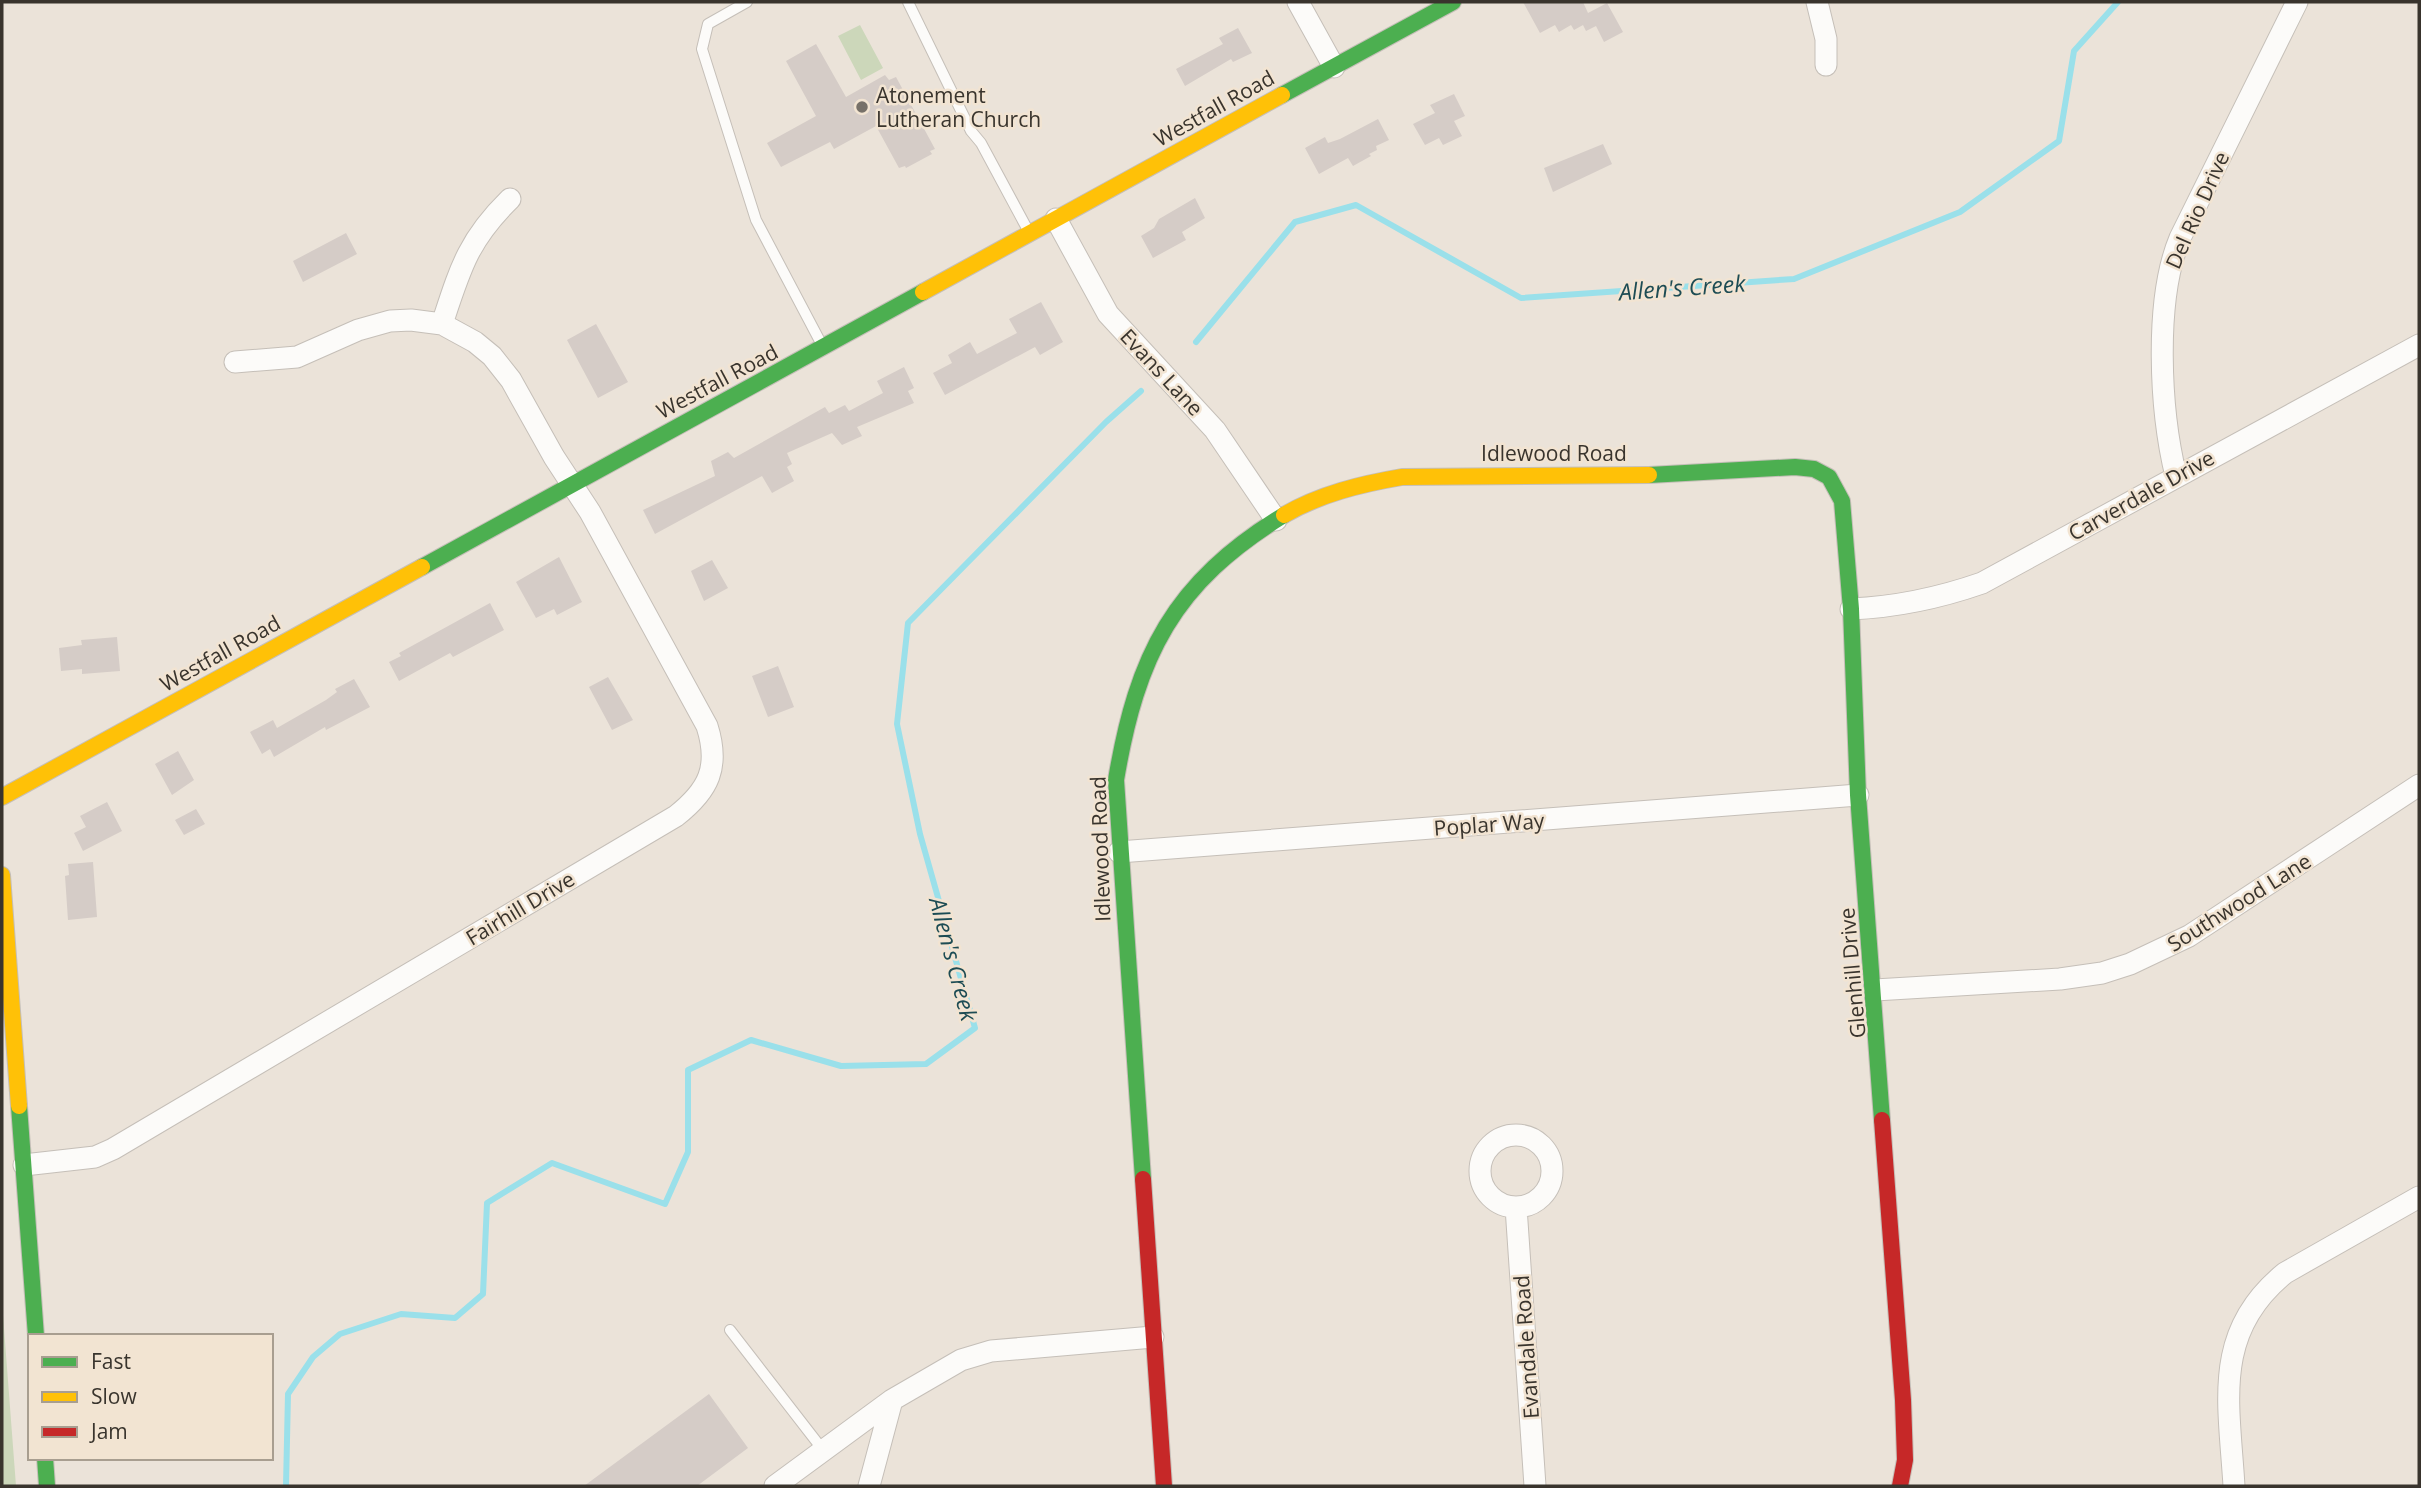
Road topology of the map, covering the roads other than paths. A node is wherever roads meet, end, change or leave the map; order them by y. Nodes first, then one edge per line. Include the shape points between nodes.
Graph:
1 (747, 2) edge
2 (908, 2) edge
3 (1298, 2) edge
4 (1453, 2) edge
5 (1817, 2) edge
6 (2297, 2) edge
7 (1826, 65) dead end
8 (1334, 67) junction
9 (510, 199) dead end
10 (1056, 219) junction
11 (1030, 234) junction
12 (442, 324) junction
13 (2419, 345) edge
14 (823, 347) junction
15 (235, 362) dead end
16 (1814, 469) joint
17 (2176, 476) junction
18 (572, 484) junction
19 (1276, 520) junction
20 (1851, 609) junction
21 (2419, 785) edge
22 (1858, 796) junction
23 (2, 797) edge
24 (1119, 852) junction
25 (2, 875) edge
26 (1875, 989) junction
27 (6, 996) edge
28 (24, 1165) junction
29 (2419, 1198) edge
30 (1516, 1207) dead end
31 (730, 1330) dead end
32 (37, 1334) edge
33 (1153, 1337) junction
34 (892, 1400) junction
35 (823, 1450) junction
36 (45, 1460) edge
37 (47, 1486) edge
38 (775, 1486) edge
39 (869, 1486) edge
40 (1164, 1486) edge
41 (1535, 1486) edge
42 (1900, 1486) edge
43 (2234, 1486) edge

1 - 14 lane via 708,24 702,50 756,220
2 - 11 lane via 971,131
3 - 8 street
4 - 8 street, Westfall Road
5 - 7 street via 1826,39
6 - 17 street, Del Rio Drive via 2168,271 2164,343 2168,442
8 - 10 street, Westfall Road
9 - 12 street via 464,257
10 - 11 street, Westfall Road
10 - 19 street, Evans Lane via 1108,314 1215,430
11 - 14 street, Westfall Road
12 - 15 street via 390,321 297,357
12 - 18 street, Fairhill Drive via 475,342 502,368
13 - 17 street, Carverdale Drive
14 - 18 street, Westfall Road
16 - 19 street, Idlewood Road via 1563,478 1399,477 1335,493
16 - 20 street, Glenhill Drive via 1834,483 1842,501
17 - 20 street, Carverdale Drive via 1982,583 1942,597
18 - 23 street, Westfall Road
18 - 28 street, Fairhill Drive via 707,726 714,759 704,787 676,816 113,1149 95,1157
19 - 24 street, Idlewood Road via 1218,563 1184,600 1149,655 1126,720 1116,780
20 - 22 street, Glenhill Drive
21 - 26 street, Southwood Lane via 2189,936 2130,964 2060,979
22 - 24 street, Poplar Way
22 - 26 street, Glenhill Drive
24 - 33 street, Idlewood Road
25 - 27 street
26 - 42 street, Glenhill Drive via 1903,1400 1905,1451
27 - 28 street
28 - 32 street
29 - 43 street via 2285,1273 2249,1309 2233,1344 2230,1364
30 - 41 street, Evandale Road
31 - 35 lane
33 - 34 street via 991,1351 961,1360
33 - 40 street, Idlewood Road
34 - 35 street
34 - 39 street
35 - 38 street
36 - 37 street

